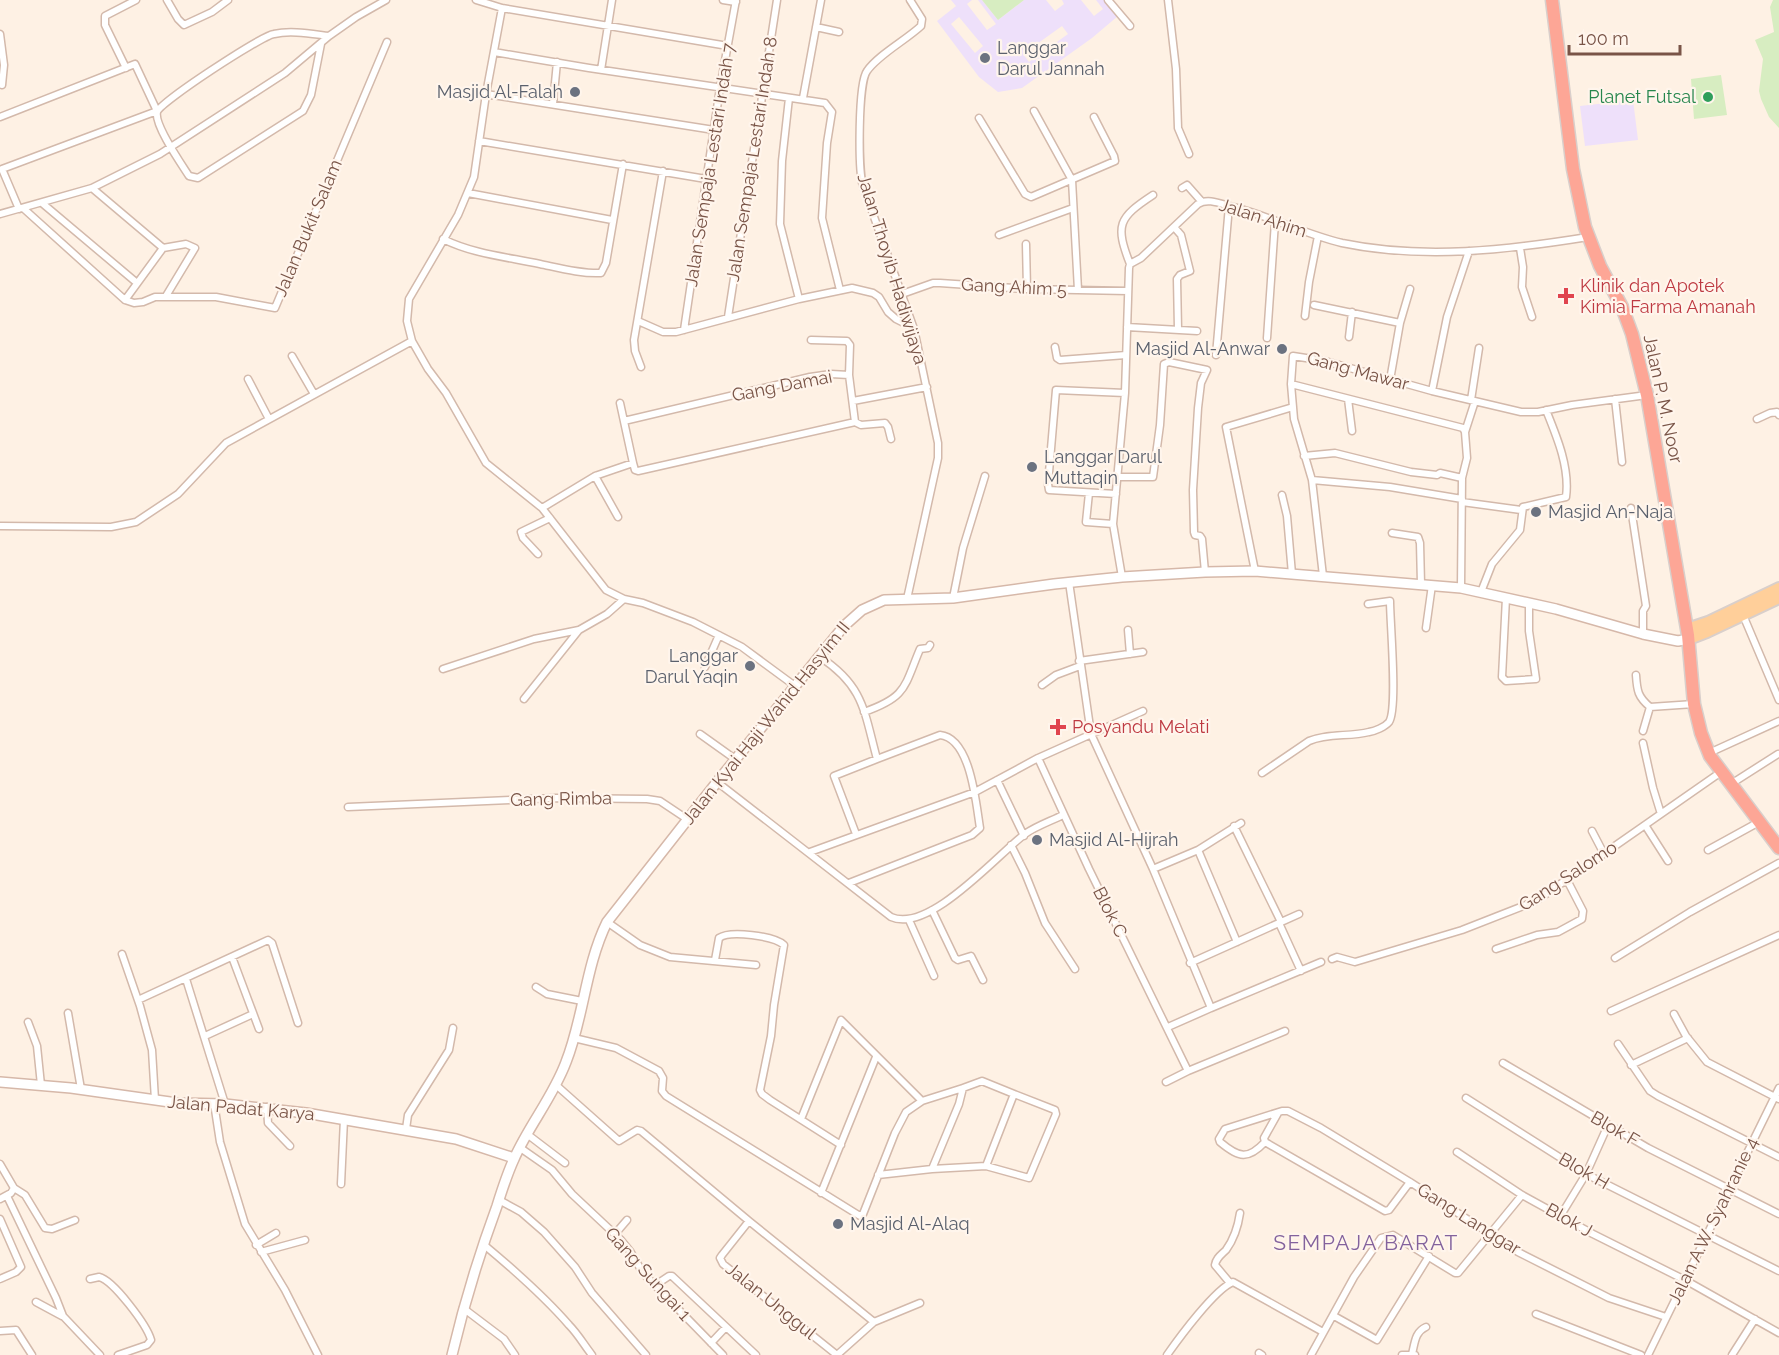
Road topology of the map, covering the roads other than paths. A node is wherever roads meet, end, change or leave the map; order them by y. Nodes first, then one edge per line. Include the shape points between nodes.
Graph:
1 (136, 0) edge
2 (167, 0) edge
3 (228, 0) edge
4 (386, 0) edge
5 (476, 0) edge
6 (612, 0) edge
7 (723, 0) edge
8 (777, 0) edge
9 (821, 0) edge
10 (910, 0) edge
11 (1108, 0) edge
12 (1168, 0) edge
13 (1552, 0) edge
14 (736, 1) edge
15 (502, 8) junction
16 (608, 24) junction
17 (1130, 26) dead end
18 (816, 27) junction
19 (838, 32) dead end
20 (0, 34) edge
21 (329, 36) junction
22 (387, 42) dead end
23 (321, 44) junction
24 (729, 46) junction
25 (494, 52) junction
26 (557, 62) junction
27 (126, 68) junction
28 (601, 70) junction
29 (2, 85) dead end
30 (720, 88) junction
31 (486, 94) junction
32 (761, 94) junction
33 (789, 98) junction
34 (803, 99) junction
35 (553, 104) junction
36 (158, 111) junction
37 (1034, 111) dead end
38 (0, 117) edge
39 (1094, 117) dead end
40 (979, 118) dead end
41 (714, 130) junction
42 (479, 141) junction
43 (171, 146) junction
44 (1189, 154) dead end
45 (623, 164) junction
46 (1, 166) edge
47 (663, 171) junction
48 (706, 179) junction
49 (1072, 180) junction
50 (92, 188) junction
51 (1182, 188) dead end
52 (468, 193) junction
53 (1153, 195) dead end
54 (1202, 202) junction
55 (42, 203) junction
56 (1229, 206) junction
57 (21, 208) junction
58 (1074, 208) junction
59 (0, 214) edge
60 (612, 220) junction
61 (1275, 222) junction
62 (1174, 227) junction
63 (999, 236) dead end
64 (1318, 236) junction
65 (1588, 237) junction
66 (443, 239) junction
67 (1026, 244) dead end
68 (163, 248) junction
69 (1521, 248) junction
70 (1468, 251) junction
71 (1130, 264) junction
72 (137, 283) junction
73 (1027, 289) junction
74 (1410, 289) dead end
75 (840, 290) junction
76 (1078, 290) junction
77 (1128, 291) junction
78 (902, 294) junction
79 (166, 296) junction
80 (799, 299) junction
81 (125, 300) junction
82 (1314, 304) dead end
83 (1352, 312) junction
84 (1305, 316) dead end
85 (728, 317) junction
86 (1533, 317) dead end
87 (638, 321) junction
88 (1400, 323) junction
89 (1127, 327) junction
90 (914, 329) junction
91 (1178, 329) junction
92 (684, 330) junction
93 (1197, 331) dead end
94 (1349, 337) dead end
95 (1267, 338) dead end
96 (811, 340) dead end
97 (412, 341) junction
98 (1055, 346) dead end
99 (1479, 348) dead end
100 (1126, 355) junction
101 (1216, 355) dead end
102 (292, 356) dead end
103 (641, 367) dead end
104 (849, 375) junction
105 (248, 379) dead end
106 (1390, 380) junction
107 (1291, 384) junction
108 (927, 387) junction
109 (1432, 391) junction
110 (1125, 393) junction
111 (314, 394) junction
112 (1647, 395) junction
113 (1348, 399) junction
114 (1615, 399) junction
115 (1473, 400) junction
116 (853, 401) junction
117 (620, 403) dead end
118 (1293, 406) junction
119 (1546, 410) junction
120 (1779, 415) edge
121 (269, 419) junction
122 (1757, 419) dead end
123 (624, 421) junction
124 (855, 422) junction
125 (1352, 431) dead end
126 (1465, 432) junction
127 (891, 440) dead end
128 (1304, 456) junction
129 (633, 462) junction
130 (1622, 462) dead end
131 (985, 476) dead end
132 (595, 477) junction
133 (1117, 477) junction
134 (1462, 478) junction
135 (1312, 480) junction
136 (1089, 493) junction
137 (1116, 494) junction
138 (1281, 495) dead end
139 (1462, 500) junction
140 (542, 508) junction
141 (1631, 508) dead end
142 (1521, 510) junction
143 (618, 517) dead end
144 (550, 518) junction
145 (1113, 524) junction
146 (0, 526) edge
147 (1392, 533) dead end
148 (538, 554) dead end
149 (1255, 571) junction
150 (1205, 572) junction
151 (1292, 574) junction
152 (1323, 576) junction
153 (1122, 577) junction
154 (1069, 582) junction
155 (1421, 584) junction
156 (1432, 585) junction
157 (1461, 588) junction
158 (1779, 588) edge
159 (1481, 592) junction
160 (953, 598) junction
161 (1506, 598) junction
162 (1779, 598) edge
163 (624, 599) junction
164 (907, 599) junction
165 (1368, 604) dead end
166 (1528, 604) junction
167 (1743, 615) junction
168 (1426, 628) dead end
169 (579, 630) junction
170 (1128, 630) dead end
171 (1642, 634) junction
172 (1688, 634) junction
173 (719, 635) junction
174 (930, 645) dead end
175 (1143, 652) dead end
176 (1130, 654) junction
177 (820, 657) junction
178 (1079, 664) junction
179 (705, 667) dead end
180 (443, 669) dead end
181 (1636, 675) dead end
182 (1042, 685) dead end
183 (795, 686) junction
184 (524, 699) dead end
185 (1779, 700) edge
186 (1694, 704) junction
187 (1650, 707) junction
188 (1143, 711) dead end
189 (864, 712) junction
190 (1779, 721) edge
191 (1643, 731) dead end
192 (700, 734) dead end
193 (1091, 734) junction
194 (1643, 742) dead end
195 (1708, 753) junction
196 (1778, 754) edge
197 (1038, 758) junction
198 (735, 759) junction
199 (877, 759) junction
200 (1262, 772) dead end
201 (1721, 772) junction
202 (997, 780) junction
203 (717, 782) junction
204 (1731, 784) junction
205 (975, 792) junction
206 (348, 807) dead end
207 (1662, 814) junction
208 (1063, 815) junction
209 (687, 819) junction
210 (1759, 822) junction
211 (1240, 823) dead end
212 (1645, 825) junction
213 (1234, 826) junction
214 (1592, 831) dead end
215 (856, 834) junction
216 (1024, 836) junction
217 (1011, 845) junction
218 (1778, 846) edge
219 (1198, 849) junction
220 (1708, 849) dead end
221 (810, 852) junction
222 (1604, 854) junction
223 (1668, 861) dead end
224 (1779, 863) edge
225 (1153, 869) junction
226 (1567, 880) junction
227 (849, 883) junction
228 (932, 910) junction
229 (1299, 914) dead end
230 (909, 920) junction
231 (607, 922) junction
232 (1280, 922) junction
233 (1779, 935) edge
234 (1237, 942) junction
235 (1496, 949) dead end
236 (122, 954) dead end
237 (232, 957) junction
238 (1615, 958) dead end
239 (1332, 959) dead end
240 (715, 960) junction
241 (1321, 962) dead end
242 (1190, 963) junction
243 (756, 965) dead end
244 (1075, 969) dead end
245 (1301, 971) junction
246 (934, 975) dead end
247 (186, 979) junction
248 (983, 980) dead end
249 (536, 987) dead end
250 (138, 1000) junction
251 (582, 1001) junction
252 (1211, 1008) junction
253 (1611, 1011) dead end
254 (68, 1013) dead end
255 (253, 1014) junction
256 (1674, 1014) dead end
257 (28, 1022) dead end
258 (298, 1023) dead end
259 (1168, 1027) junction
260 (453, 1028) dead end
261 (259, 1029) dead end
262 (1285, 1030) dead end
263 (205, 1036) junction
264 (1687, 1037) junction
265 (574, 1038) junction
266 (1618, 1044) dead end
267 (876, 1057) junction
268 (1503, 1063) dead end
269 (1631, 1065) junction
270 (1187, 1069) junction
271 (0, 1082) edge
272 (1166, 1082) dead end
273 (41, 1085) junction
274 (556, 1085) junction
275 (963, 1088) junction
276 (1779, 1088) edge
277 (81, 1089) junction
278 (1014, 1094) junction
279 (1466, 1098) dead end
280 (1777, 1098) edge
281 (155, 1100) junction
282 (922, 1101) junction
283 (214, 1103) junction
284 (225, 1104) junction
285 (267, 1107) junction
286 (1278, 1113) junction
287 (344, 1119) junction
288 (801, 1119) junction
289 (1608, 1125) junction
290 (406, 1129) junction
291 (527, 1134) junction
292 (1265, 1142) junction
293 (1751, 1143) junction
294 (841, 1145) junction
295 (290, 1146) dead end
296 (519, 1147) junction
297 (1457, 1152) dead end
298 (1779, 1157) edge
299 (514, 1158) junction
300 (565, 1163) dead end
301 (0, 1164) edge
302 (986, 1166) junction
303 (932, 1169) junction
304 (1586, 1174) junction
305 (878, 1175) junction
306 (1410, 1182) junction
307 (341, 1184) dead end
308 (14, 1188) junction
309 (1730, 1190) junction
310 (821, 1193) junction
311 (1522, 1195) junction
312 (3, 1197) edge
313 (499, 1200) junction
314 (1240, 1213) dead end
315 (1779, 1214) edge
316 (1561, 1215) junction
317 (0, 1219) edge
318 (75, 1220) dead end
319 (627, 1220) dead end
320 (749, 1221) junction
321 (276, 1233) dead end
322 (615, 1234) junction
323 (1491, 1234) junction
324 (1707, 1235) junction
325 (305, 1240) dead end
326 (483, 1244) junction
327 (256, 1245) junction
328 (261, 1252) junction
329 (1429, 1256) junction
330 (1779, 1271) edge
331 (0, 1279) edge
332 (90, 1279) dead end
333 (1686, 1280) junction
334 (1230, 1283) junction
335 (654, 1286) junction
336 (36, 1302) dead end
337 (920, 1303) dead end
338 (463, 1308) junction
339 (1335, 1312) junction
340 (1536, 1314) dead end
341 (63, 1316) junction
342 (1666, 1317) junction
343 (1755, 1319) junction
344 (874, 1322) junction
345 (726, 1327) junction
346 (1426, 1327) dead end
347 (0, 1330) edge
348 (1323, 1332) junction
349 (1779, 1333) edge
350 (711, 1343) junction
351 (1414, 1354) edge
352 (32, 1355) edge
353 (100, 1355) edge
354 (118, 1355) edge
355 (318, 1355) edge
356 (452, 1355) edge
357 (515, 1355) edge
358 (592, 1355) edge
359 (646, 1355) edge
360 (723, 1355) edge
361 (756, 1355) edge
362 (837, 1355) edge
363 (1167, 1355) edge
364 (1311, 1355) edge
365 (1402, 1355) edge
366 (1641, 1355) edge
367 (1649, 1355) edge
368 (1732, 1355) edge

1 - 27 street via 105,16 105,25
2 - 3 street via 184,25
4 - 21 street
5 - 15 street
6 - 16 street
7 - 14 street
8 - 32 street, Jalan Sempaja Lestari Indah 8
9 - 18 street
10 - 78 street, Jalan Thoyib Hadiwijaya via 922,19 921,26 872,65 863,78 859,165
11 - 17 street
12 - 44 street via 1178,128
13 - 65 highway, Jalan P. M. Noor via 1573,169
14 - 24 street, Jalan Sempaja Lestari Indah 7
15 - 16 street
15 - 25 street
16 - 24 street
16 - 28 street
18 - 19 street
18 - 34 street
20 - 29 street
21 - 23 street
21 - 36 street via 289,32 268,36 178,92
22 - 79 street, Jalan Bukit Salam via 274,308 216,297
23 - 43 street via 285,73
23 - 43 street via 311,95 304,109 293,118 196,179 189,177
24 - 30 street, Jalan Sempaja Lestari Indah 7
25 - 26 street
25 - 31 street
26 - 28 street
26 - 35 street
27 - 36 street via 135,64
27 - 38 street
28 - 30 street
30 - 32 street
30 - 41 street, Jalan Sempaja Lestari Indah 7
31 - 35 street
31 - 42 street
32 - 33 street
32 - 85 street, Jalan Sempaja Lestari Indah 8
33 - 34 street
33 - 80 street via 780,224
34 - 75 street via 825,103 832,112 822,218
35 - 41 street
36 - 43 street via 157,120
36 - 46 street
37 - 49 street
39 - 49 street via 1116,159
40 - 49 street via 1026,196 1033,197
41 - 48 street, Jalan Sempaja Lestari Indah 7
42 - 45 street
42 - 52 street
43 - 50 street
45 - 47 street
45 - 60 street
46 - 57 street
47 - 48 street
47 - 87 street
48 - 92 street, Jalan Sempaja Lestari Indah 7
49 - 58 street
50 - 55 street
50 - 68 street
51 - 54 street via 1187,185
52 - 60 street
52 - 66 street
53 - 71 street via 1133,208 1122,226 1121,237
54 - 56 street, Jalan Ahim
54 - 62 street, Jalan Ahim
55 - 57 street
55 - 72 street
56 - 61 street, Jalan Ahim
56 - 101 street
57 - 59 street
57 - 81 street
58 - 63 street
58 - 76 street
60 - 66 street via 605,268 597,273 500,257
61 - 64 street, Jalan Ahim
61 - 95 street
62 - 71 street, Jalan Ahim
62 - 91 street via 1181,236 1190,271 1177,279
64 - 70 street, Jalan Ahim via 1389,250
64 - 84 street
65 - 69 street, Jalan Ahim
65 - 112 highway, Jalan P. M. Noor via 1622,307
66 - 97 street via 408,303
67 - 73 street
68 - 72 street
68 - 79 street via 186,244 195,248
69 - 70 street, Jalan Ahim
69 - 86 street via 1522,286
70 - 109 street, Gang Mawar via 1447,317
71 - 77 street
72 - 81 street
73 - 76 street, Gang Ahim 5
73 - 78 street, Gang Ahim 5 via 933,283
74 - 88 street
75 - 80 street
75 - 90 street via 873,293 888,312
76 - 77 street, Gang Ahim 5
77 - 89 street
78 - 90 street, Jalan Thoyib Hadiwijaya
79 - 81 street, Jalan Bukit Salam via 143,302
80 - 85 street
82 - 83 street
83 - 88 street
83 - 94 street
85 - 92 street
87 - 92 street via 663,332
87 - 103 street via 634,344
88 - 106 street
89 - 91 street
89 - 100 street
90 - 108 street, Jalan Thoyib Hadiwijaya
91 - 93 street
96 - 104 street via 847,341
97 - 111 street
97 - 140 street via 486,463
98 - 100 street via 1060,360
99 - 115 street
100 - 110 street
102 - 111 street
104 - 116 street, Gang Damai
104 - 123 street, Gang Damai via 810,377
105 - 121 street
106 - 107 street, Gang Mawar via 1294,355
106 - 109 street, Gang Mawar
107 - 113 street
107 - 118 street, Gang Mawar
108 - 116 street
108 - 164 street, Jalan Thoyib Hadiwijaya via 938,458
109 - 115 street
110 - 133 street
110 - 136 street via 1056,390 1049,490
111 - 121 street
112 - 114 street
112 - 172 highway, Jalan P. M. Noor
113 - 125 street
113 - 126 street via 1463,428
114 - 119 street
114 - 130 street
115 - 119 street via 1521,412
115 - 126 street
116 - 124 street, Gang Damai
117 - 123 street
118 - 128 street, Gang Mawar
118 - 149 street via 1226,427
119 - 142 street via 1560,445 1567,494 1562,499 1527,505
120 - 122 street via 1773,412
121 - 146 street via 226,443 178,494 131,525
123 - 129 street
124 - 127 street via 885,423
124 - 129 street via 638,471
126 - 134 street via 1467,458
128 - 134 street via 1335,453
128 - 135 street, Gang Mawar
129 - 132 street
131 - 160 street via 963,548
132 - 140 street
132 - 143 street
133 - 137 street
133 - 150 street via 1153,477 1164,364 1207,370 1197,408 1193,490 1194,532 1201,537
134 - 139 street
135 - 139 street via 1390,487
135 - 152 street, Gang Mawar
136 - 137 street
136 - 145 street via 1086,522
137 - 145 street
138 - 151 street via 1287,516
139 - 142 street
139 - 157 street
140 - 144 street
141 - 171 street via 1646,606
142 - 159 street via 1520,530 1492,564
144 - 148 street via 520,532
144 - 163 street via 600,584
145 - 153 street
147 - 155 street via 1418,537
149 - 150 street, Jalan Kyai Haji Wahid Hasyim II
149 - 151 street, Jalan Kyai Haji Wahid Hasyim II
150 - 153 street, Jalan Kyai Haji Wahid Hasyim II
151 - 152 street, Jalan Kyai Haji Wahid Hasyim II
152 - 155 street, Jalan Kyai Haji Wahid Hasyim II
153 - 154 street, Jalan Kyai Haji Wahid Hasyim II
154 - 160 street, Jalan Kyai Haji Wahid Hasyim II
154 - 178 street
155 - 156 street, Jalan Kyai Haji Wahid Hasyim II
156 - 157 street, Jalan Kyai Haji Wahid Hasyim II
156 - 168 street
157 - 159 street, Jalan Kyai Haji Wahid Hasyim II
158 - 172 main road
159 - 161 street, Jalan Kyai Haji Wahid Hasyim II
160 - 164 street, Jalan Kyai Haji Wahid Hasyim II
161 - 166 street, Jalan Kyai Haji Wahid Hasyim II
161 - 166 street via 1502,677 1506,681 1536,679
162 - 167 main road
163 - 169 street via 608,614
163 - 173 street via 673,614
164 - 177 street, Jalan Kyai Haji Wahid Hasyim II via 884,600 862,610
165 - 200 street via 1390,601 1391,719 1387,725 1369,732 1317,737
166 - 171 street, Jalan Kyai Haji Wahid Hasyim II
167 - 172 main road
167 - 185 street
169 - 180 street via 534,639
169 - 184 street
170 - 176 street
171 - 172 street, Jalan Kyai Haji Wahid Hasyim II via 1671,639
172 - 186 highway, Jalan P. M. Noor
173 - 179 street
173 - 183 street via 749,651
174 - 189 street via 920,649 904,688 889,702
175 - 176 street
176 - 178 street
177 - 183 street, Jalan Kyai Haji Wahid Hasyim II
177 - 189 street via 849,680
178 - 182 street
178 - 193 street
181 - 187 street via 1636,692
183 - 198 street, Jalan Kyai Haji Wahid Hasyim II
186 - 187 street
186 - 195 highway, Jalan P. M. Noor
187 - 191 street
188 - 193 street
189 - 199 street
190 - 195 street
192 - 198 street
193 - 197 street
193 - 225 street
194 - 207 street
195 - 201 highway, Jalan P. M. Noor
196 - 204 street
197 - 202 street
197 - 208 street, Blok C
198 - 203 street, Jalan Kyai Haji Wahid Hasyim II
199 - 205 street via 933,737 946,736 962,751
199 - 215 street via 834,776
201 - 204 highway, Jalan P. M. Noor
201 - 207 street, Gang Salomo
202 - 205 street
202 - 216 street
203 - 209 street, Jalan Kyai Haji Wahid Hasyim II
203 - 221 street
204 - 210 highway, Jalan P. M. Noor
205 - 215 street
205 - 227 street via 980,828 976,833
206 - 209 street, Gang Rimba via 556,798 647,799 660,801
207 - 212 street, Gang Salomo
208 - 216 street
208 - 259 street, Blok C
209 - 231 street, Jalan Kyai Haji Wahid Hasyim II
210 - 218 highway, Jalan P. M. Noor
210 - 220 street
211 - 213 street
212 - 222 street, Gang Salomo
212 - 223 street
213 - 219 street
213 - 232 street
214 - 222 street
215 - 221 street
216 - 217 street
217 - 228 street via 992,865
217 - 244 street via 1045,923
219 - 225 street
219 - 234 street
221 - 227 street
222 - 226 street, Gang Salomo
224 - 238 street
225 - 242 street
226 - 235 street via 1583,911 1582,918 1557,932 1538,934
226 - 239 street, Gang Salomo via 1536,901 1462,930 1355,962
227 - 230 street via 891,917
228 - 230 street
228 - 248 street via 955,958 971,956
229 - 232 street
230 - 246 street
231 - 240 street via 640,945 670,957
231 - 251 street, Jalan Kyai Haji Wahid Hasyim II via 595,949
232 - 234 street
232 - 245 street
233 - 253 street
234 - 242 street
236 - 250 street
237 - 247 street
237 - 255 street
237 - 258 street via 270,941
240 - 243 street
240 - 288 street via 723,935 765,937 784,945 761,1085 762,1094
241 - 245 street
242 - 252 street
245 - 252 street
247 - 250 street
247 - 263 street
249 - 251 street via 547,994
250 - 281 street via 153,1058
251 - 265 street, Jalan Kyai Haji Wahid Hasyim II
252 - 259 street
254 - 277 street
255 - 261 street
255 - 263 street
256 - 264 street
257 - 273 street via 37,1046
259 - 270 street, Blok C
260 - 290 street via 449,1050 408,1115
262 - 270 street
263 - 284 street
264 - 269 street
264 - 280 street via 1707,1062
265 - 274 street, Jalan Kyai Haji Wahid Hasyim II
265 - 310 street via 616,1048 659,1071 663,1075 663,1094
266 - 269 street
267 - 282 street
267 - 288 street via 841,1020
267 - 294 street
268 - 289 street, Blok F
269 - 293 street via 1650,1091
270 - 272 street
271 - 273 street, Jalan Padat Karya
273 - 277 street, Jalan Padat Karya
274 - 291 street, Jalan Kyai Haji Wahid Hasyim II
274 - 320 street via 618,1140 641,1131
275 - 278 street via 982,1081
275 - 282 street
275 - 303 street
276 - 280 street, Jalan A.W. Syahranie 4
277 - 281 street, Jalan Padat Karya
278 - 302 street
278 - 302 street via 1053,1108 1056,1114 1029,1178
279 - 304 street, Blok H
280 - 293 street, Jalan A.W. Syahranie 4
281 - 283 street, Jalan Padat Karya
282 - 305 street via 906,1112
283 - 284 street, Jalan Padat Karya
283 - 327 street via 224,1154 245,1224
284 - 285 street, Jalan Padat Karya
285 - 287 street, Jalan Padat Karya
285 - 295 street via 268,1123
286 - 292 street
286 - 292 street via 1225,1130 1219,1139 1246,1156
286 - 306 street, Gang Langgar via 1285,1111 1320,1128
287 - 290 street, Jalan Padat Karya
287 - 307 street
288 - 294 street
289 - 304 street
289 - 309 street, Blok F
290 - 299 street, Jalan Padat Karya via 471,1143
291 - 296 street, Jalan Kyai Haji Wahid Hasyim II
291 - 300 street
292 - 306 street via 1385,1211
293 - 298 street
293 - 309 street, Jalan A.W. Syahranie 4
294 - 310 street
296 - 299 street, Jalan Kyai Haji Wahid Hasyim II
296 - 322 street, Gang Sungai 1 via 552,1170
297 - 311 street, Blok J
299 - 313 street, Jalan Kyai Haji Wahid Hasyim II
301 - 308 street
302 - 303 street
303 - 305 street
304 - 316 street
304 - 324 street, Blok H
305 - 310 street via 860,1216
306 - 323 street, Gang Langgar
308 - 312 street
308 - 318 street via 25,1196 48,1229
309 - 315 street, Blok F
309 - 324 street, Jalan A.W. Syahranie 4
311 - 316 street, Blok J
311 - 323 street
312 - 341 street via 33,1249
313 - 326 street, Jalan Kyai Haji Wahid Hasyim II
313 - 359 street via 544,1232
314 - 334 street via 1232,1241 1215,1265
316 - 333 street, Blok J
317 - 331 street via 21,1267
319 - 322 street
320 - 344 street
320 - 362 street, Jalan Unggul via 720,1258 723,1264
321 - 327 street
322 - 335 street, Gang Sungai 1
323 - 329 street via 1458,1273
323 - 342 street, Gang Langgar via 1609,1298
324 - 330 street, Blok H
324 - 333 street, Jalan A.W. Syahranie 4
325 - 328 street
326 - 338 street, Jalan Kyai Haji Wahid Hasyim II
326 - 358 street via 545,1299
327 - 328 street
328 - 355 street
329 - 339 street via 1393,1235 1381,1238
329 - 339 street via 1377,1340
332 - 354 street via 108,1281 150,1335 147,1344
333 - 342 street, Jalan A.W. Syahranie 4
333 - 343 street, Blok J
334 - 348 street
334 - 363 street
335 - 345 street via 672,1276
335 - 350 street, Gang Sungai 1
336 - 341 street
337 - 344 street, Jalan Unggul
338 - 356 street, Jalan Kyai Haji Wahid Hasyim II
338 - 357 street via 504,1339
339 - 348 street
340 - 366 street
341 - 353 street
342 - 367 street, Jalan A.W. Syahranie 4
343 - 349 street, Blok J
343 - 368 street
344 - 362 street, Jalan Unggul
345 - 350 street
345 - 361 street
346 - 351 street via 1417,1335
347 - 352 street via 16,1330
348 - 364 street
350 - 360 street, Gang Sungai 1
351 - 365 street

